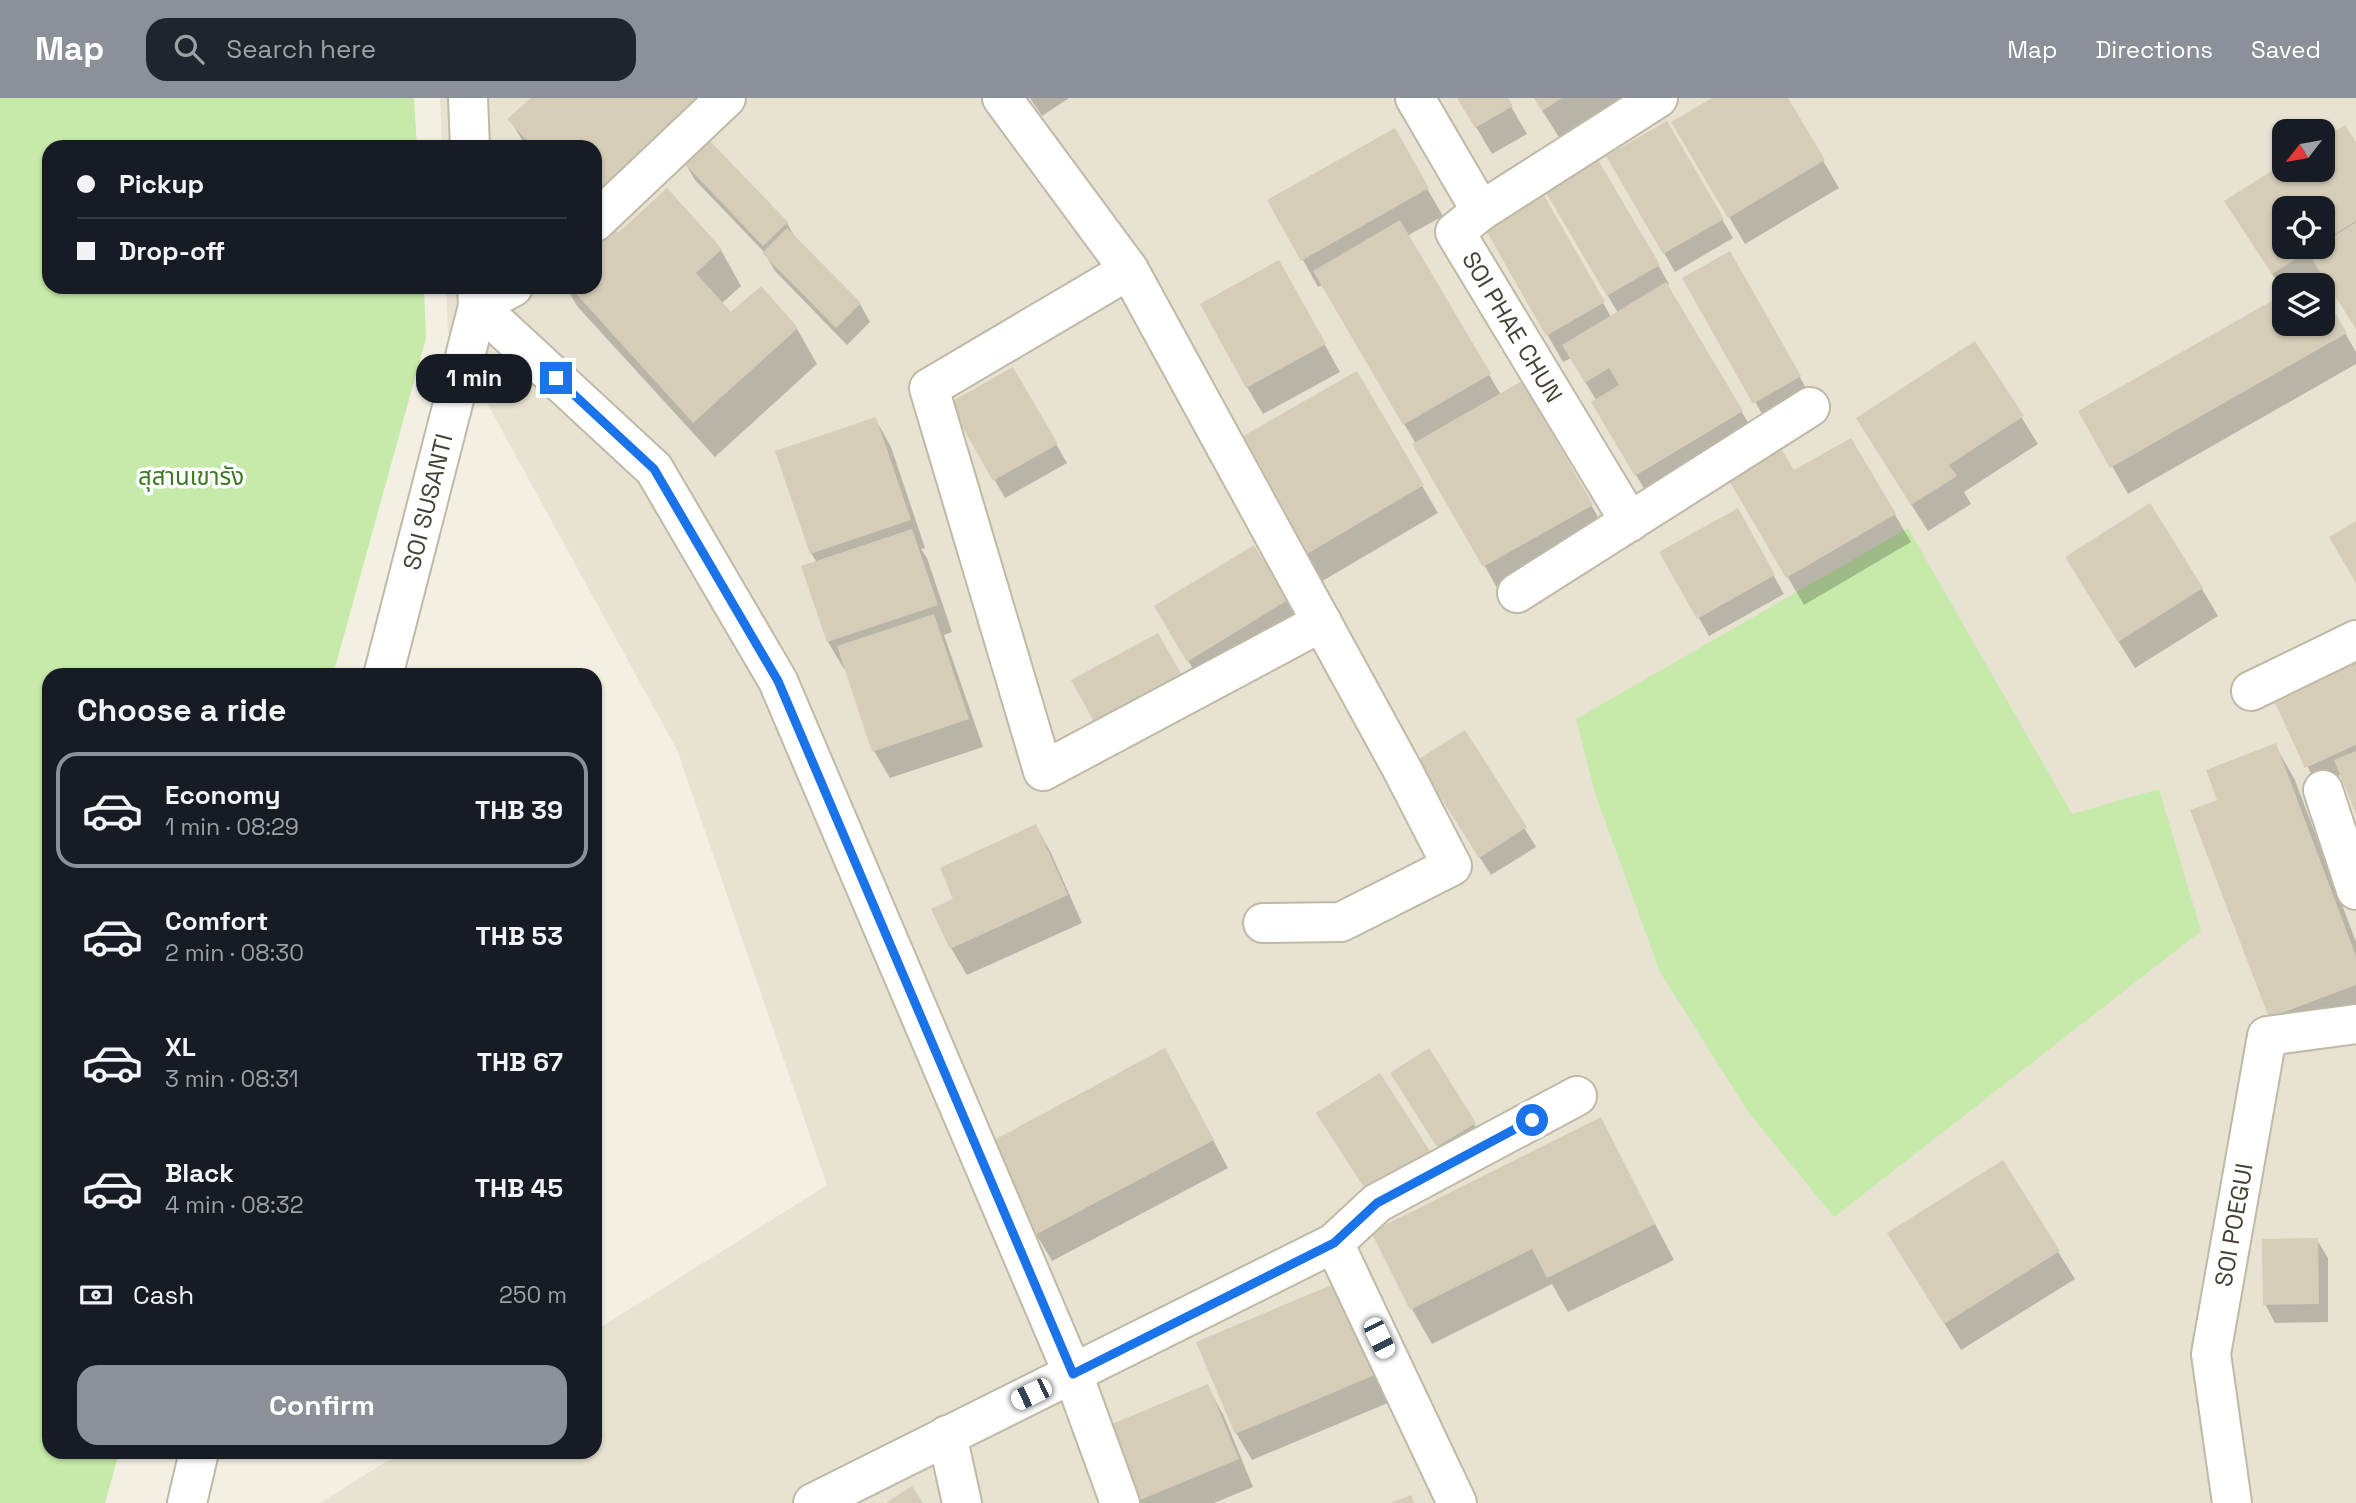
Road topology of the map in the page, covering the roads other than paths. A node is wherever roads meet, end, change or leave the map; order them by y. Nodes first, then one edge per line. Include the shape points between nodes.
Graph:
1 (468, 98) edge
2 (726, 98) edge
3 (1002, 98) edge
4 (1415, 98) edge
5 (1658, 98) edge
6 (470, 140) edge
7 (1480, 211) junction
8 (602, 215) edge
9 (1129, 270) junction
10 (477, 297) edge
11 (1810, 407) dead end
12 (1630, 522) junction
13 (1517, 593) dead end
14 (1322, 622) junction
15 (2356, 640) edge
16 (385, 668) edge
17 (2251, 691) dead end
18 (2323, 790) dead end
19 (2356, 890) edge
20 (1264, 923) dead end
21 (2356, 1024) edge
22 (1577, 1096) dead end
23 (1334, 1243) junction
24 (1073, 1374) junction
25 (947, 1435) junction
26 (197, 1459) edge
27 (187, 1503) edge
28 (813, 1503) edge
29 (961, 1503) edge
30 (1120, 1503) edge
31 (1457, 1503) edge
32 (2232, 1503) edge

1 - 6 street
2 - 8 street
3 - 9 street
4 - 7 street
5 - 7 street, SOI PHAE CHUN
7 - 12 street, SOI PHAE CHUN via 1455,232
9 - 14 street
9 - 14 street via 929,388 1043,771
10 - 16 street, SOI SUSANTI
10 - 24 street via 654,469 778,681
11 - 12 street
12 - 13 street
14 - 20 street via 1452,866 1341,922
15 - 17 street
18 - 19 street
21 - 32 street, SOI POEGUI via 2267,1036 2211,1354
22 - 23 street via 1377,1203
23 - 24 street
23 - 31 street
24 - 25 street
24 - 30 street
25 - 28 street
25 - 29 street
26 - 27 street

